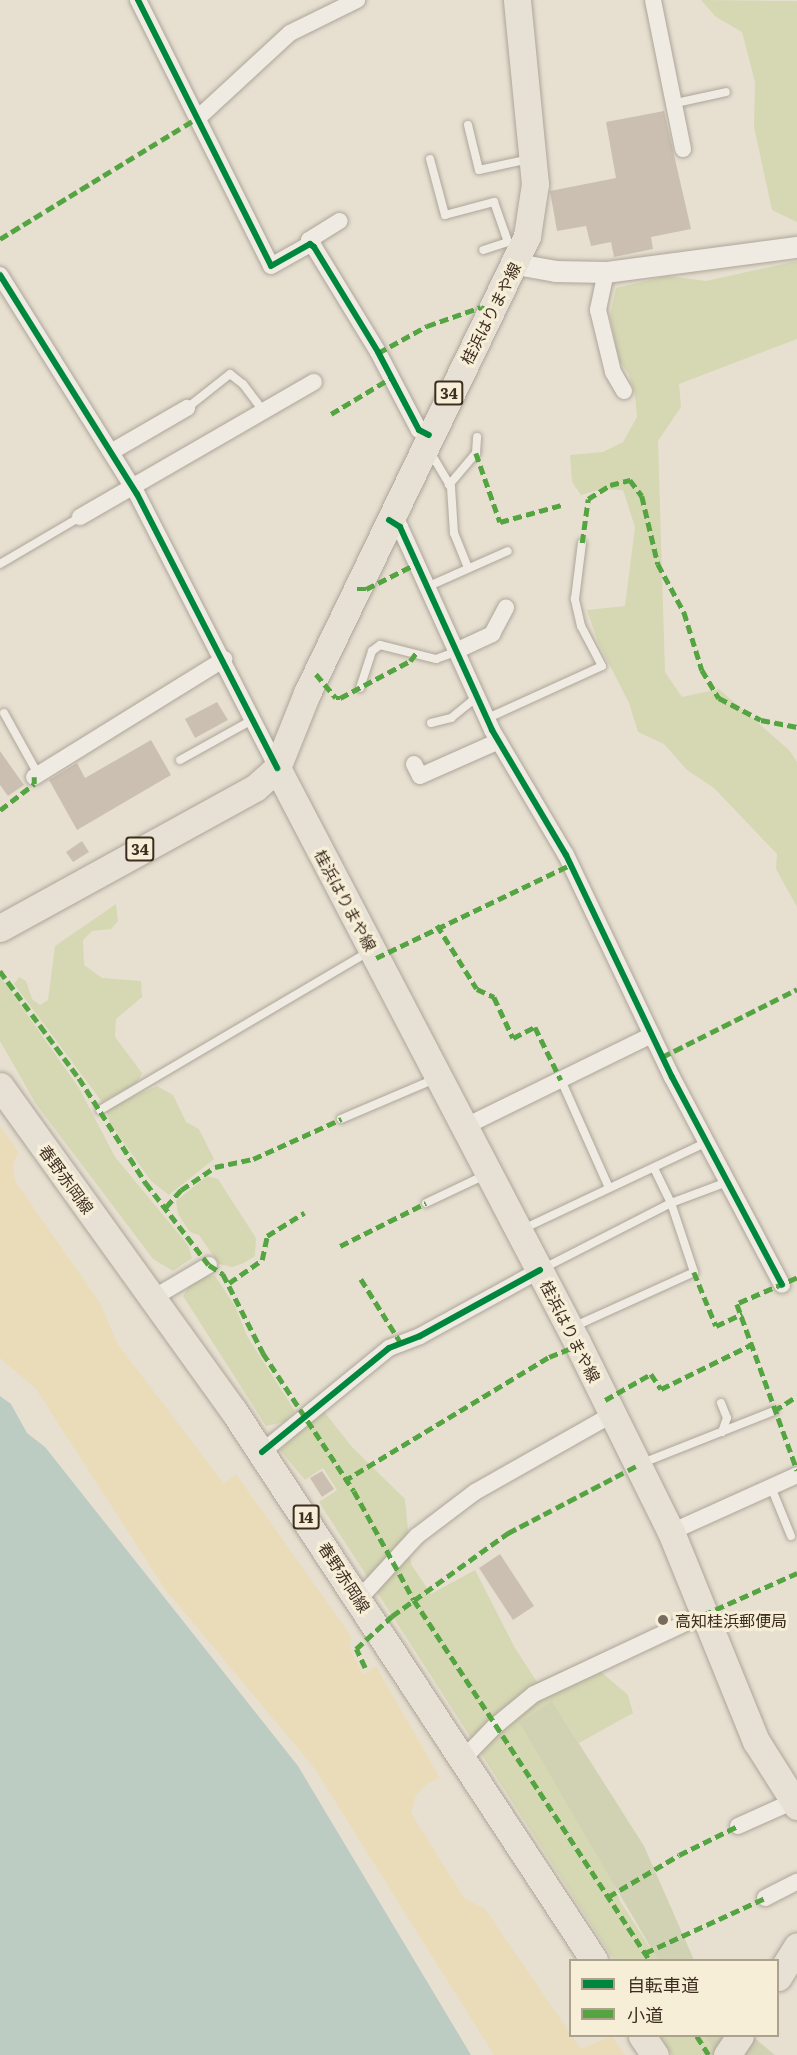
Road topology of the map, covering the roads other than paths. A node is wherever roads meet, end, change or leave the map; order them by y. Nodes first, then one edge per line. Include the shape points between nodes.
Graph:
1 (138, 0) edge
2 (357, 0) edge
3 (517, 0) edge
4 (653, 0) edge
5 (726, 92) dead end
6 (676, 102) junction
7 (199, 117) junction
8 (468, 125) dead end
9 (683, 149) dead end
10 (533, 158) junction
11 (430, 159) dead end
12 (340, 221) dead end
13 (502, 224) junction
14 (527, 236) junction
15 (310, 244) junction
16 (797, 247) edge
17 (483, 250) dead end
18 (516, 264) junction
19 (606, 272) junction
20 (0, 275) edge
21 (314, 382) dead end
22 (624, 391) dead end
23 (187, 408) joint
24 (262, 409) junction
25 (477, 436) dead end
26 (426, 441) junction
27 (111, 452) junction
28 (449, 484) junction
29 (132, 486) junction
30 (80, 517) joint
31 (389, 520) junction
32 (582, 543) dead end
33 (508, 550) dead end
34 (0, 564) edge
35 (468, 567) junction
36 (429, 586) junction
37 (506, 608) dead end
38 (458, 650) junction
39 (224, 659) junction
40 (360, 688) dead end
41 (478, 696) junction
42 (4, 713) dead end
43 (488, 718) junction
44 (255, 719) junction
45 (431, 723) dead end
46 (500, 741) junction
47 (180, 760) dead end
48 (414, 764) dead end
49 (277, 768) junction
50 (36, 776) joint
51 (0, 928) edge
52 (372, 950) junction
53 (652, 1035) junction
54 (441, 1076) junction
55 (561, 1080) junction
56 (0, 1086) edge
57 (100, 1110) dead end
58 (341, 1119) dead end
59 (466, 1126) junction
60 (707, 1142) junction
61 (655, 1170) junction
62 (490, 1172) junction
63 (727, 1182) junction
64 (609, 1188) junction
65 (426, 1203) dead end
66 (671, 1203) junction
67 (520, 1231) junction
68 (208, 1264) dead end
69 (540, 1270) junction
70 (782, 1285) dead end
71 (153, 1298) junction
72 (570, 1328) junction
73 (721, 1403) dead end
74 (774, 1411) dead end
75 (613, 1414) junction
76 (722, 1432) junction
77 (262, 1452) junction
78 (638, 1465) junction
79 (797, 1475) edge
80 (771, 1487) junction
81 (670, 1533) junction
82 (791, 1536) dead end
83 (359, 1599) junction
84 (703, 1615) junction
85 (463, 1759) junction
86 (793, 1795) edge
87 (738, 1827) dead end
88 (797, 1882) edge
89 (765, 1898) dead end
90 (797, 1946) edge
91 (593, 1959) edge
92 (779, 1974) edge
93 (643, 2037) edge
94 (739, 2037) edge
95 (655, 2055) edge
96 (727, 2055) edge

1 - 7 street
2 - 7 street via 290,33
3 - 10 main road, 桂浜はりまや線 / 34
4 - 6 street
5 - 6 lane
6 - 9 street
7 - 15 street via 271,266
8 - 10 lane via 479,170
10 - 14 main road, 桂浜はりまや線 / 34 via 534,205
11 - 13 lane via 445,215 494,202
12 - 15 street via 309,240
13 - 14 lane
13 - 17 lane via 508,242
14 - 18 main road, 桂浜はりまや線 / 34
15 - 26 street via 378,352
16 - 19 street
18 - 19 street via 555,272
18 - 26 main road, 桂浜はりまや線 / 34 via 488,310
19 - 22 street via 598,310 613,372
20 - 27 street
21 - 24 street
23 - 24 lane via 230,374
23 - 27 street
24 - 29 street
25 - 28 lane via 476,453
26 - 28 lane
26 - 31 main road, 桂浜はりまや線 / 34
27 - 29 street
28 - 35 lane via 454,533
29 - 30 street
29 - 39 street
30 - 34 lane
31 - 36 street via 400,527
31 - 49 main road, 桂浜はりまや線 / 34 via 307,693
32 - 43 lane via 575,599 581,626 603,666
33 - 35 lane
35 - 36 lane
36 - 38 street
37 - 38 street via 492,634
38 - 40 lane via 436,659 380,645 372,651
38 - 41 street
39 - 44 street
39 - 50 street
41 - 43 street
41 - 45 lane via 451,718
42 - 50 lane
43 - 46 street
44 - 47 lane
44 - 49 street
46 - 48 street via 420,776
46 - 53 street via 566,855
49 - 51 main road, 桂浜はりまや線 / 34 via 255,788
49 - 52 main road, 桂浜はりまや線
52 - 54 main road, 桂浜はりまや線
52 - 57 lane
53 - 55 street
53 - 60 street
54 - 58 lane
54 - 59 main road, 桂浜はりまや線
55 - 59 street
55 - 64 lane
56 - 71 main road, 春野赤岡線 / 14
59 - 62 main road, 桂浜はりまや線
60 - 61 lane
60 - 63 street
61 - 64 lane
61 - 66 lane
62 - 65 lane
62 - 67 main road, 桂浜はりまや線
63 - 66 lane
63 - 70 street
64 - 67 lane
66 - 69 lane
66 - 72 lane via 694,1272
67 - 69 main road, 桂浜はりまや線
68 - 71 street
69 - 72 main road, 桂浜はりまや線
69 - 77 street via 420,1336 389,1348
71 - 77 main road, 春野赤岡線 / 14
72 - 75 main road, 桂浜はりまや線
73 - 76 lane via 727,1418
74 - 76 lane
75 - 78 main road, 桂浜はりまや線
75 - 83 street via 475,1492 417,1536
76 - 78 lane
77 - 83 main road, 春野赤岡線 / 14
78 - 81 main road, 桂浜はりまや線
79 - 80 street
80 - 81 street
80 - 82 lane
81 - 84 main road, 桂浜はりまや線
83 - 85 main road, 春野赤岡線 / 14
84 - 85 street via 534,1694
84 - 86 main road, 桂浜はりまや線 via 756,1741
85 - 91 main road, 春野赤岡線 / 14
86 - 87 street
88 - 89 street
90 - 92 main road
93 - 95 main road
94 - 96 main road

